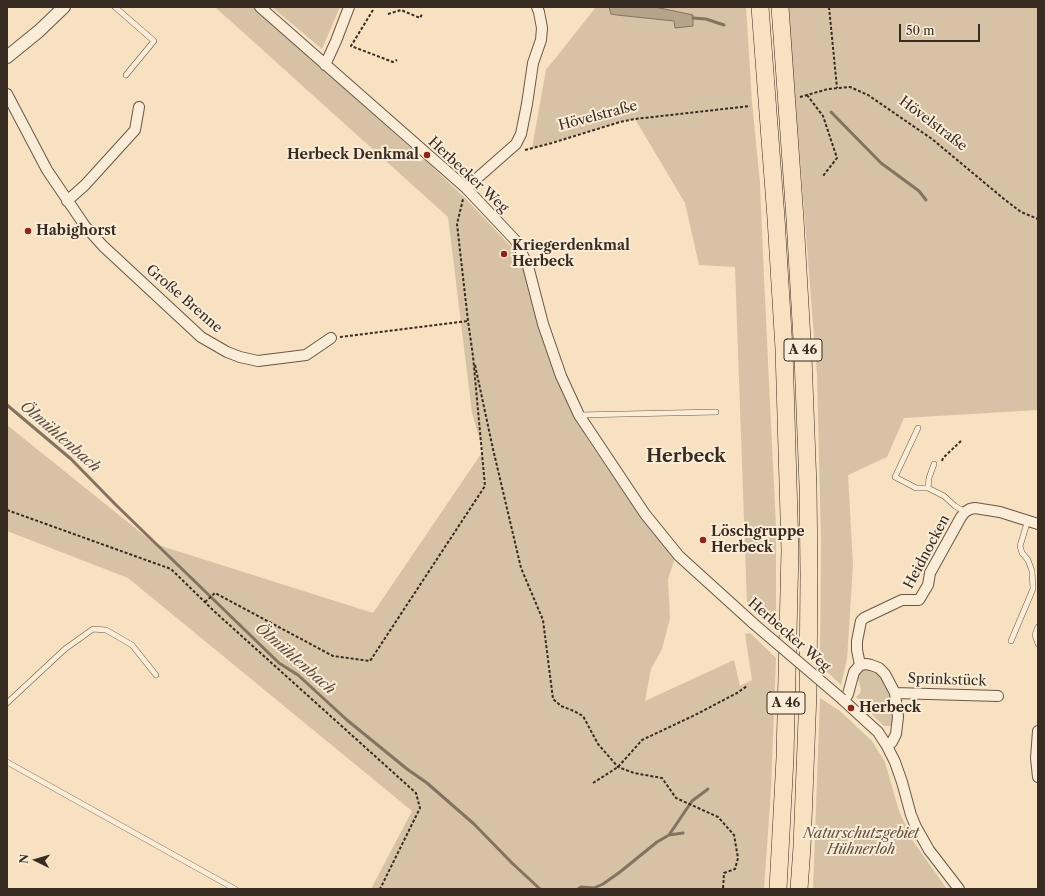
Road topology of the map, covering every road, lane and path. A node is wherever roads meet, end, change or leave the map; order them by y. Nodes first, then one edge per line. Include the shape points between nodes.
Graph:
1 (64, 7) edge
2 (115, 7) edge
3 (260, 7) edge
4 (349, 7) edge
5 (537, 7) edge
6 (760, 7) edge
7 (780, 7) edge
8 (829, 7) edge
9 (373, 10) dead end
10 (388, 14) dead end
11 (422, 14) dead end
12 (7, 57) edge
13 (397, 60) dead end
14 (324, 64) junction
15 (126, 75) dead end
16 (837, 88) junction
17 (7, 94) edge
18 (807, 95) junction
19 (798, 98) dead end
20 (750, 106) dead end
21 (139, 107) dead end
22 (524, 150) dead end
23 (823, 176) dead end
24 (466, 188) junction
25 (67, 201) junction
26 (1038, 219) edge
27 (468, 321) junction
28 (331, 338) joint
29 (473, 356) junction
30 (716, 412) dead end
31 (579, 414) junction
32 (918, 428) dead end
33 (962, 440) dead end
34 (934, 464) joint
35 (928, 488) junction
36 (7, 510) edge
37 (965, 512) junction
38 (1028, 520) junction
39 (1038, 524) edge
40 (205, 602) junction
41 (1038, 627) edge
42 (1011, 641) dead end
43 (1038, 644) edge
44 (860, 665) junction
45 (156, 675) dead end
46 (747, 686) dead end
47 (895, 693) junction
48 (998, 696) dead end
49 (843, 700) junction
50 (7, 703) edge
51 (1038, 731) edge
52 (888, 746) junction
53 (7, 762) edge
54 (618, 767) junction
55 (1038, 777) edge
56 (593, 784) dead end
57 (780, 855) junction
58 (235, 889) edge
59 (380, 889) edge
60 (723, 889) edge
61 (775, 889) edge
62 (778, 889) edge
63 (798, 889) edge
64 (959, 889) edge

1 - 12 street via 39,32
2 - 15 lane via 154,41
3 - 14 street, Herbecker Weg
4 - 14 street
5 - 24 street via 542,28 541,40 533,62 521,134 516,144
6 - 57 highway, A 46 via 784,349 790,550
7 - 63 highway, A 46 via 795,219 808,486 808,686
8 - 16 path
9 - 13 path via 351,46 392,62
10 - 11 path via 401,10 420,18
14 - 24 street, Herbecker Weg
16 - 18 path, Hövelstraße
16 - 26 path, Hövelstraße via 850,87 868,95 932,139 1004,200 1021,212
17 - 25 street, Große Brenne via 46,170
18 - 19 path, Hövelstraße
18 - 23 path via 823,116 837,158
20 - 22 path, Hövelstraße via 635,119
21 - 25 street via 135,130
24 - 27 path via 457,224
24 - 31 street, Herbecker Weg via 516,241 522,252 558,369
25 - 28 street, Große Brenne via 85,226 109,251 202,337 227,352 258,361 283,358 306,354
27 - 28 path
27 - 29 path
29 - 40 path via 485,486 370,661 333,656 215,593
29 - 54 path via 492,449 521,568 543,620 553,699 561,706 583,716 598,744
30 - 31 lane
31 - 49 street, Herbecker Weg, bridge via 645,514 679,556
32 - 35 lane via 895,477 916,488
33 - 34 path via 940,464
34 - 35 lane
35 - 37 lane
36 - 40 path via 171,569
37 - 38 street, Heidnocken via 975,508
37 - 44 street, Heidnocken via 930,573 928,585 919,600 902,600 861,621 857,641
38 - 39 street, Heidnocken
38 - 42 lane via 1020,546 1032,571 1033,589
40 - 59 path via 416,793 420,808
41 - 43 lane via 1035,635
44 - 47 street, Sprinkstück via 879,668
44 - 49 street via 854,672 848,694
45 - 50 lane via 132,645 106,630 93,629 65,649
46 - 54 path via 695,715 642,740
47 - 48 street, Sprinkstück
47 - 52 street, Sprinkstück via 898,724 895,738
49 - 52 street, Herbecker Weg via 878,732
51 - 55 street
52 - 64 street, Herbecker Weg via 916,827 929,850
53 - 58 lane
54 - 56 path
54 - 60 path via 662,778 676,798 718,817 734,836 738,858 735,869 724,873
57 - 61 highway
57 - 62 highway, A 46

